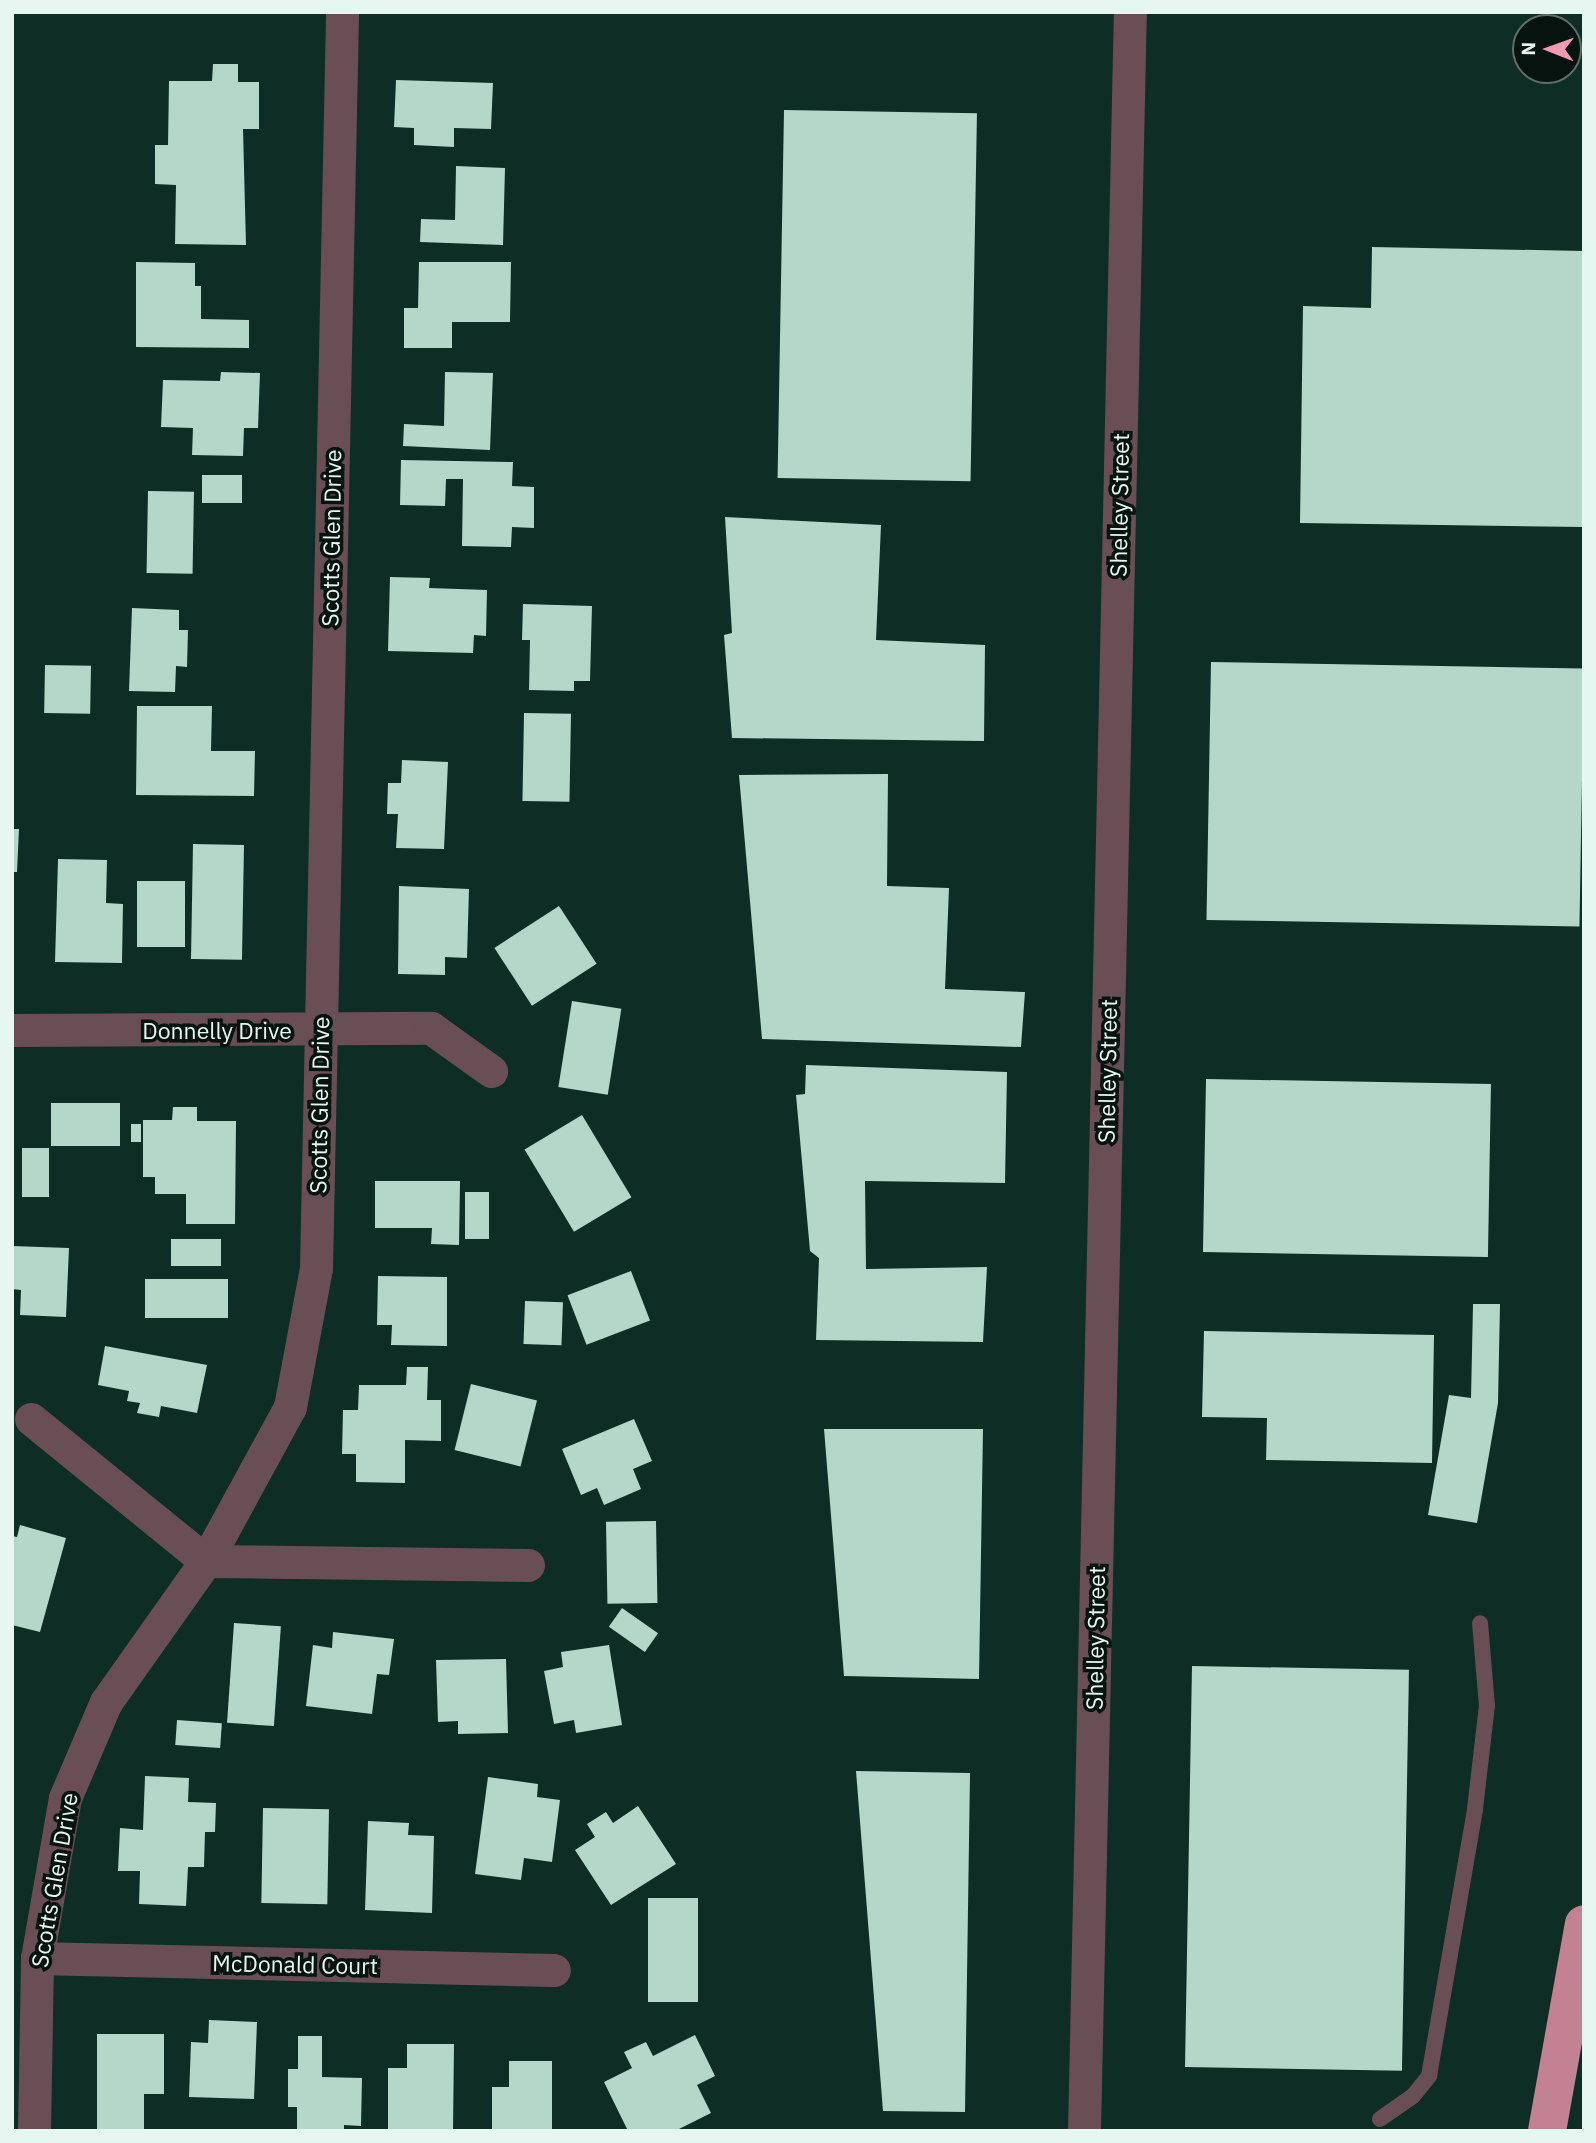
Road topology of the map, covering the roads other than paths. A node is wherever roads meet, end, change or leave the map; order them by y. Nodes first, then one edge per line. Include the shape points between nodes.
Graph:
1 (342, 12) edge
2 (1130, 12) edge
3 (12, 1030) edge
4 (320, 1030) junction
5 (491, 1071) dead end
6 (31, 1419) dead end
7 (206, 1561) junction
8 (528, 1565) dead end
9 (1480, 1623) dead end
10 (1584, 1924) edge
11 (37, 1958) junction
12 (554, 1970) dead end
13 (1380, 2119) dead end
14 (34, 2131) edge
15 (1084, 2131) edge
16 (1547, 2131) edge

1 - 4 street, Scotts Glen Drive
2 - 15 street, Shelley Street
3 - 4 street, Donnelly Drive
4 - 5 street, Donnelly Drive via 431,1027
4 - 7 street, Scotts Glen Drive via 316,1268 290,1407
6 - 7 street
7 - 8 street
7 - 11 street, Scotts Glen Drive via 106,1702 65,1798
9 - 13 lane via 1487,1706 1475,1809 1429,2076 1413,2096
10 - 16 highway
11 - 12 street, McDonald Court
11 - 14 street, Scotts Glen Drive

